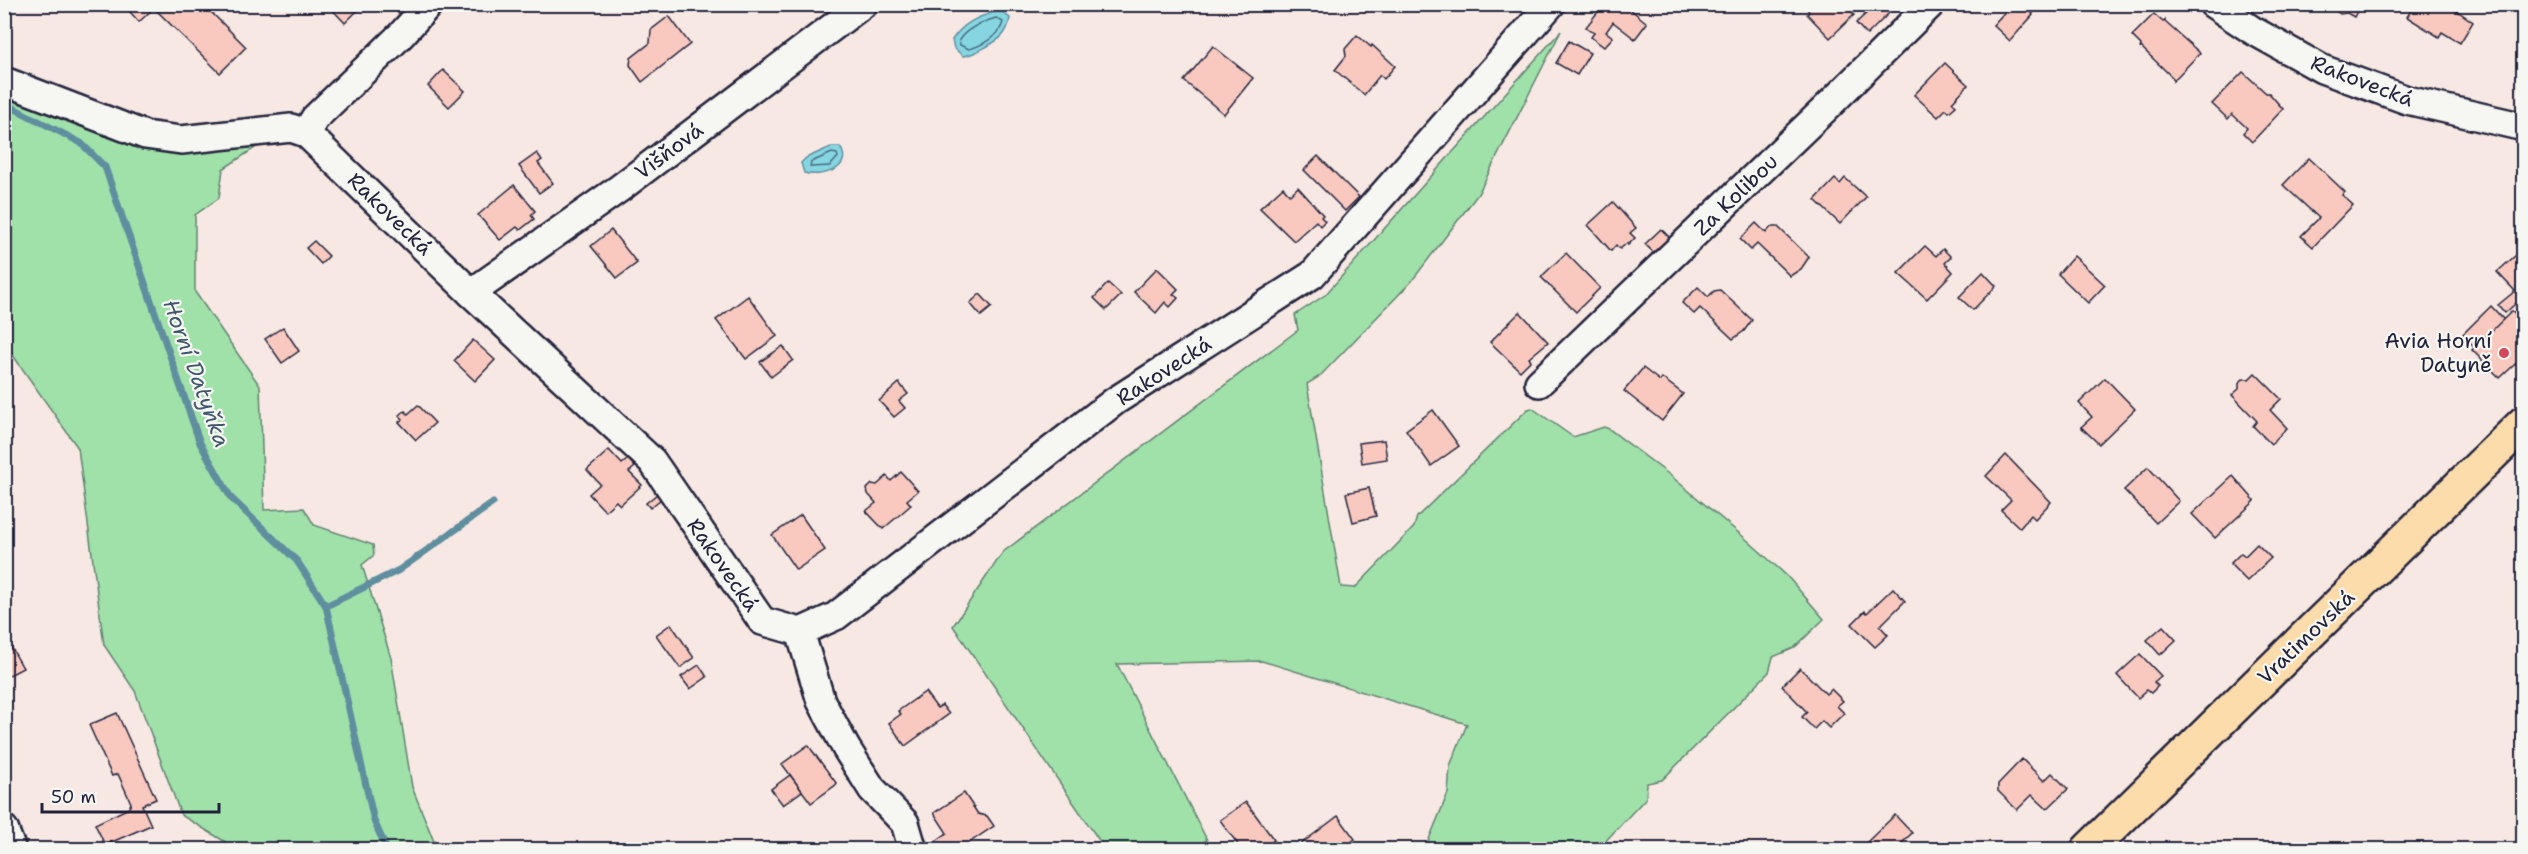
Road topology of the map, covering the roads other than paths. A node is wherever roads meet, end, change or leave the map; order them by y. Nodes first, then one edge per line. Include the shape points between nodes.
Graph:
1 (429, 4) edge
2 (863, 4) edge
3 (1551, 4) edge
4 (1931, 4) edge
5 (2213, 4) edge
6 (4, 81) edge
7 (2523, 127) edge
8 (306, 133) junction
9 (471, 293) junction
10 (1539, 382) dead end
11 (2523, 423) edge
12 (800, 632) junction
13 (4, 829) edge
14 (12, 849) edge
15 (913, 849) edge
16 (2088, 849) edge

1 - 8 street via 315,118
2 - 9 street, Višňová via 620,188
3 - 12 street, Rakovecká via 1312,275 1115,401 836,616
4 - 10 street, Za Kolibou
5 - 7 street, Rakovecká via 2322,69 2408,100
6 - 8 street via 145,135 181,140 291,129
8 - 9 street, Rakovecká
9 - 12 street, Rakovecká via 652,461 762,621
11 - 16 main road, Vratimovská
12 - 15 street via 821,700 836,729 872,789 904,823
13 - 14 street

